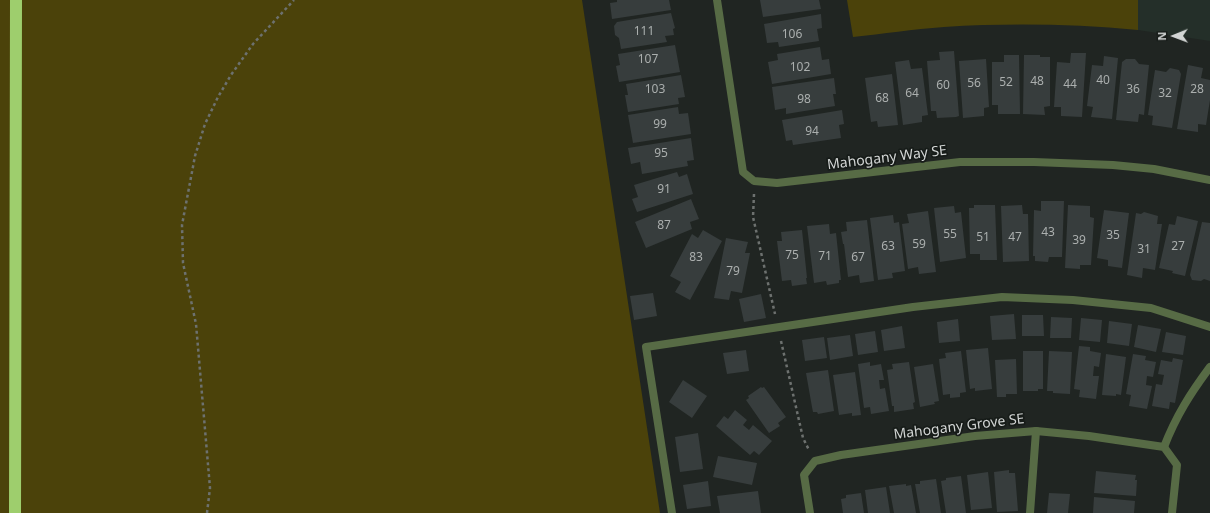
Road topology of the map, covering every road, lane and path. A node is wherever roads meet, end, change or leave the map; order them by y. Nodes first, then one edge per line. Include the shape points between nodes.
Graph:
1 (16, 0) edge
2 (294, 0) edge
3 (717, 0) edge
4 (1210, 180) edge
5 (1210, 327) edge
6 (1210, 367) edge
7 (1036, 431) junction
8 (1164, 447) junction
9 (15, 513) edge
10 (207, 513) edge
11 (672, 513) edge
12 (810, 513) edge
13 (1030, 513) edge
14 (1172, 513) edge

1 - 9 highway
2 - 10 path via 253,44 231,75 205,124 194,156 182,225 183,263 196,324 210,488
3 - 4 street, Mahogany Way SE via 743,172 754,181 777,183 960,162 1113,165
5 - 11 street via 1151,308 1073,300 1002,297 913,307 646,347
6 - 8 street via 1190,394 1172,426
7 - 8 street, Mahogany Grove SE
7 - 12 street, Mahogany Grove SE via 975,436 815,461 804,475
7 - 13 street
8 - 14 street via 1177,465

